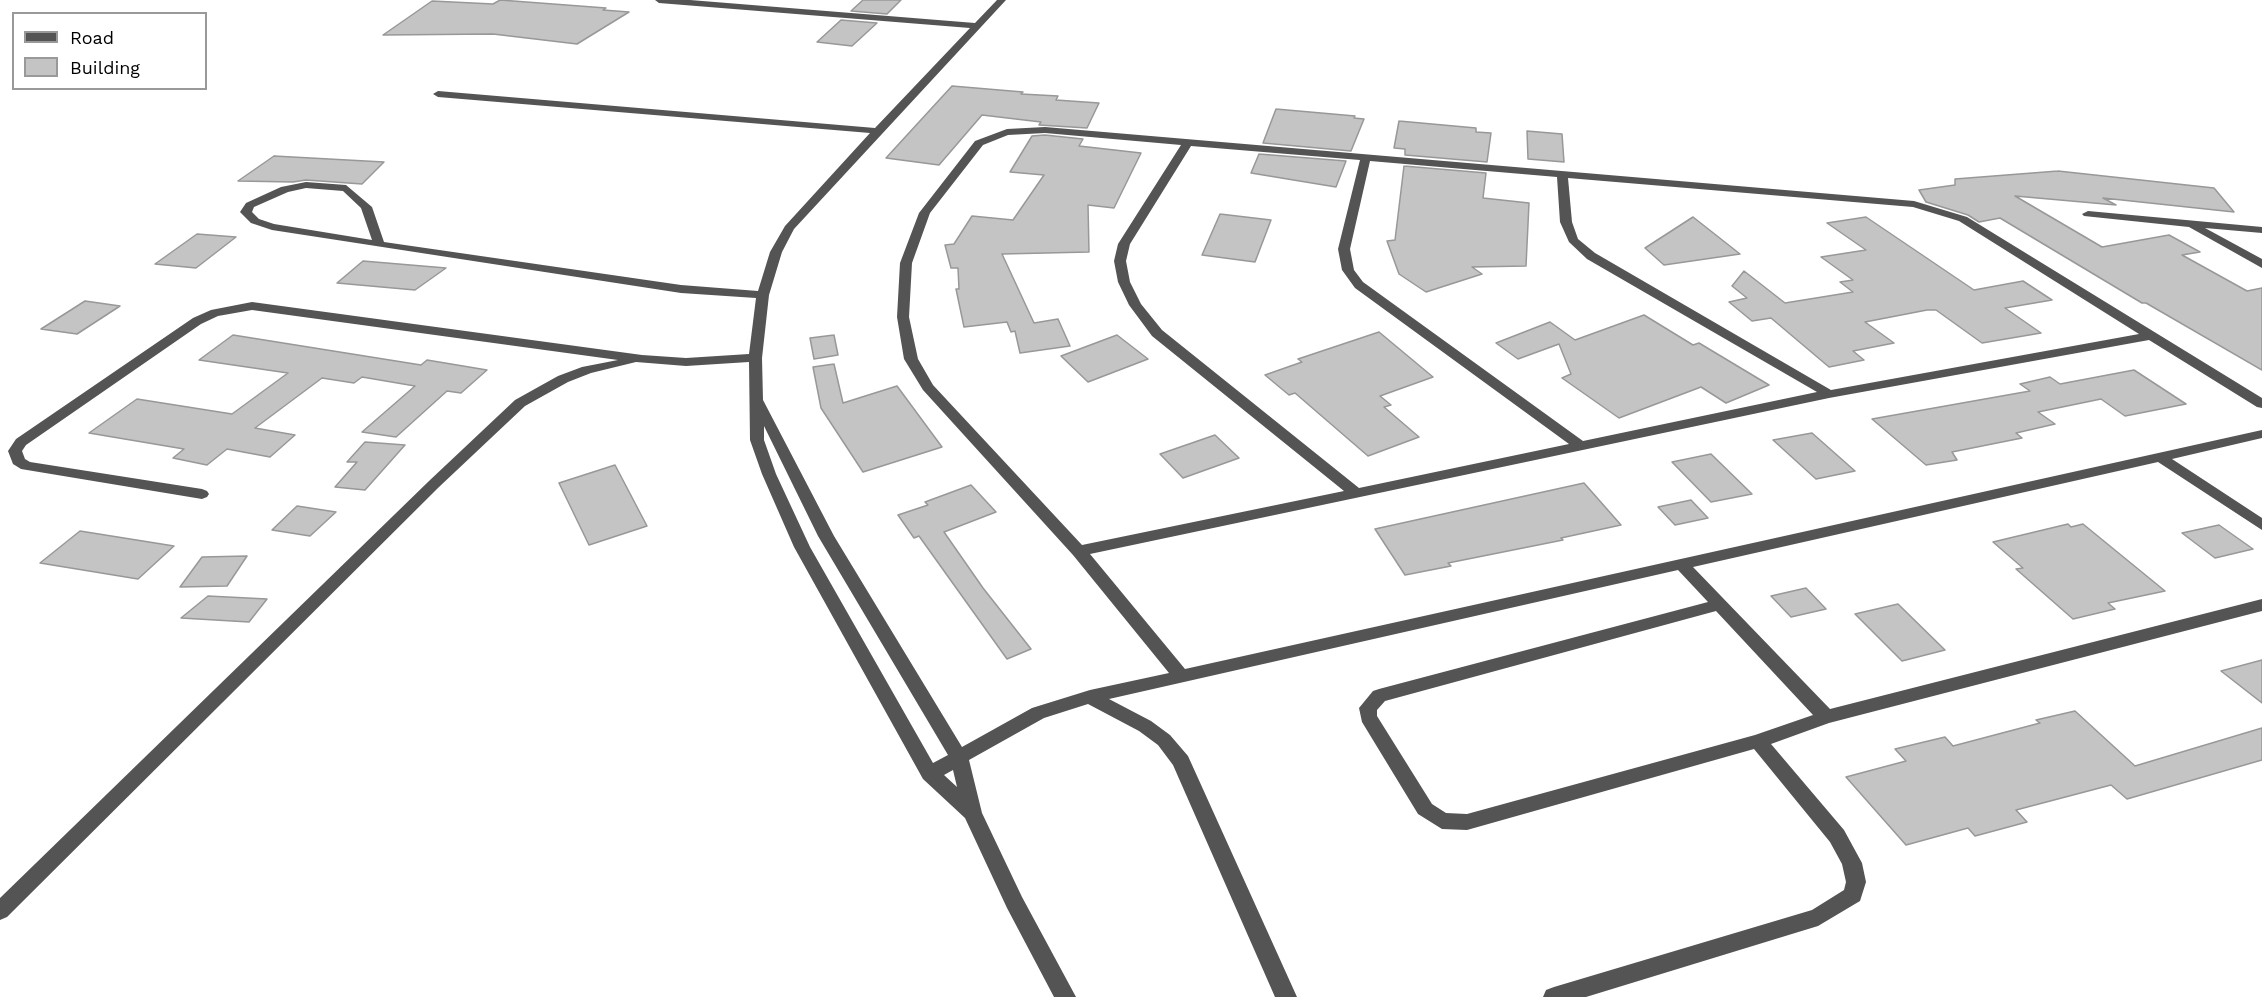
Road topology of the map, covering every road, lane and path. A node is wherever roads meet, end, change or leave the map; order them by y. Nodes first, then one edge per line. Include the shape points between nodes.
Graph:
1 (659, 0) edge
2 (1002, 0) edge
3 (977, 26) junction
4 (438, 94) dead end
5 (878, 131) junction
6 (1188, 142) junction
7 (1366, 156) junction
8 (1562, 173) junction
9 (2088, 214) dead end
10 (2188, 224) junction
11 (2262, 230) edge
12 (379, 244) junction
13 (2262, 264) edge
14 (763, 295) junction
15 (2148, 336) junction
16 (755, 358) junction
17 (642, 359) junction
18 (1828, 394) junction
19 (757, 400) junction
20 (2262, 404) edge
21 (2262, 434) edge
22 (1581, 446) junction
23 (2160, 457) junction
24 (202, 494) dead end
25 (1356, 494) junction
26 (2262, 525) edge
27 (1079, 551) junction
28 (1682, 565) junction
29 (1719, 605) junction
30 (2262, 605) edge
31 (1181, 676) junction
32 (1090, 697) junction
33 (1826, 717) junction
34 (1758, 741) junction
35 (960, 760) junction
36 (930, 774) junction
37 (972, 813) junction
38 (0, 911) edge
39 (1065, 997) edge
40 (1286, 997) edge
41 (1554, 997) edge

1 - 3 street via 826,9
2 - 3 street
3 - 5 street
4 - 5 street
5 - 14 street via 789,228 776,252
6 - 7 street
6 - 25 street via 1124,244 1120,261 1124,282 1135,305 1157,333
6 - 27 street via 1045,130 993,136 980,143 925,213 906,263 903,317 911,359 918,373
7 - 8 street
7 - 22 street via 1344,249 1348,270 1359,285
8 - 15 street via 1929,207 1963,219
8 - 18 street via 1566,222 1573,240 1591,256
9 - 10 street
10 - 11 street
10 - 13 street
12 - 12 street via 272,227 255,221 246,212 250,205 285,189 306,185 346,188 366,207
12 - 14 street via 681,289
14 - 16 street
15 - 18 street
15 - 20 street
16 - 17 street via 686,362
16 - 19 street
17 - 24 street via 267,308 233,309 197,321 21,442 15,451 26,466
17 - 38 street via 587,370 520,403
18 - 22 street
19 - 35 street via 826,536
19 - 36 street via 758,440 802,548
21 - 23 street
22 - 25 street
23 - 26 street
23 - 28 street
25 - 27 street
27 - 31 street
28 - 29 street
28 - 31 street
29 - 33 street
29 - 34 street via 1379,696 1368,708 1368,717 1425,809 1456,824
30 - 33 street
31 - 32 street
32 - 35 street via 1038,713
32 - 40 street via 1145,726 1164,740 1181,761
33 - 34 street
34 - 41 street via 1837,836 1852,863 1854,896 1818,917
35 - 36 street
35 - 37 street
36 - 37 street
37 - 39 street

